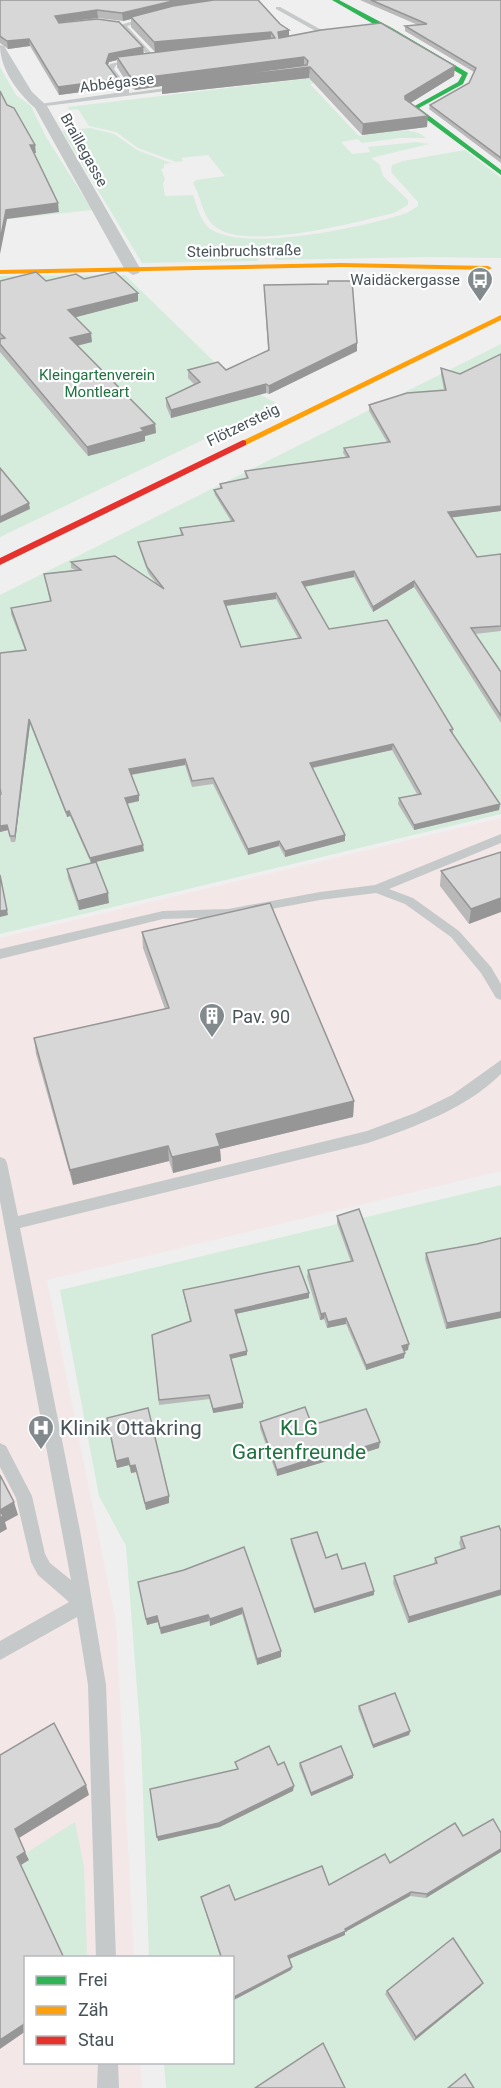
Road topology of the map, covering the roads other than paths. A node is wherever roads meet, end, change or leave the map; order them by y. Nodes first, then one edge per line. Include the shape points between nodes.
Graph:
1 (335, 0) edge
2 (279, 8) dead end
3 (156, 17) edge
4 (308, 41) edge
5 (0, 49) edge
6 (161, 56) edge
7 (152, 57) junction
8 (190, 87) edge
9 (121, 96) junction
10 (40, 106) junction
11 (501, 173) edge
12 (488, 268) dead end
13 (133, 270) junction
14 (0, 272) edge
15 (501, 317) edge
16 (0, 562) edge
17 (501, 838) edge
18 (377, 889) junction
19 (0, 954) edge
20 (501, 995) edge
21 (501, 1065) edge
22 (0, 1163) edge
23 (12, 1224) junction
24 (0, 1451) edge
25 (84, 1604) junction
26 (0, 1651) edge
27 (106, 1956) edge
28 (108, 2064) edge
29 (108, 2088) edge

1 - 11 street via 466,74 461,83 414,109
2 - 4 lane via 324,33
3 - 7 lane via 120,24
5 - 10 street, Braillegasse via 27,94
6 - 7 lane
7 - 9 lane via 113,64 111,69 126,89
8 - 9 lane, Abbégasse
9 - 10 lane, Abbégasse
10 - 13 street, Braillegasse
12 - 13 street, Steinbruchstraße via 341,265
13 - 14 street, Steinbruchstraße
15 - 16 street, Flötzersteig
17 - 18 lane
18 - 19 lane via 228,913 163,915
18 - 20 lane via 410,901 455,934 486,970
21 - 23 lane via 467,1092 399,1127
22 - 23 lane
23 - 25 lane
24 - 25 lane via 24,1496 44,1569
25 - 26 lane
25 - 27 lane via 97,1685
28 - 29 lane

